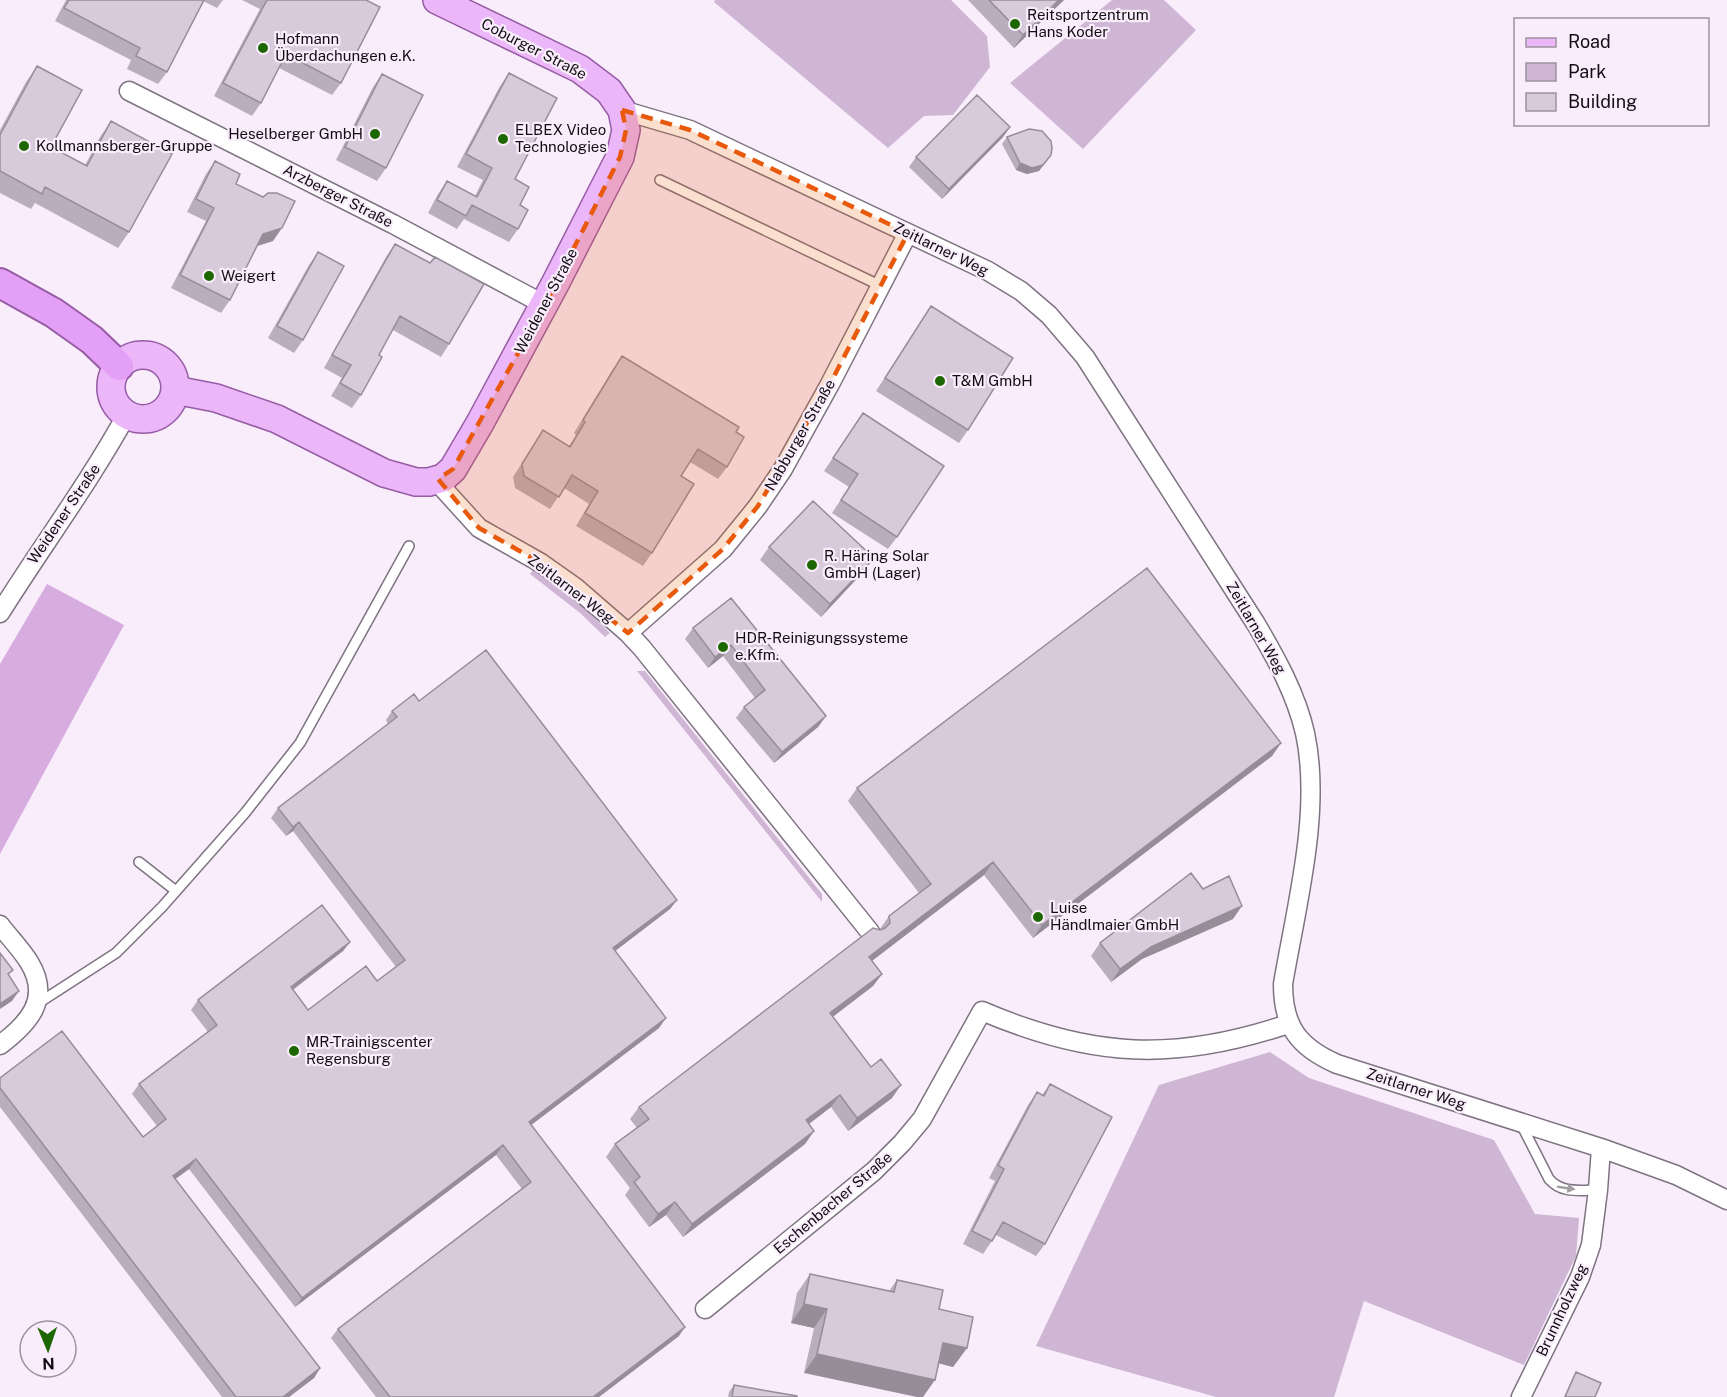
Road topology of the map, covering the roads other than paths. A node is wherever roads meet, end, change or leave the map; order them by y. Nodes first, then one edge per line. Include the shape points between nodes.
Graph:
1 (436, 0) edge
2 (129, 91) dead end
3 (622, 110) junction
4 (660, 180) dead end
5 (908, 233) junction
6 (0, 283) edge
7 (881, 286) junction
8 (544, 305) junction
9 (119, 366) junction
10 (175, 390) junction
11 (127, 414) junction
12 (438, 479) junction
13 (409, 546) dead end
14 (0, 612) edge
15 (628, 633) junction
16 (139, 862) dead end
17 (176, 891) junction
18 (0, 925) edge
19 (870, 932) edge
20 (37, 1004) junction
21 (1288, 1023) junction
22 (0, 1045) edge
23 (1520, 1122) junction
24 (1601, 1148) junction
25 (1598, 1190) junction
26 (1727, 1200) edge
27 (705, 1309) dead end
28 (1521, 1397) edge

1 - 3 main road, Coburger Straße via 580,69 609,91
2 - 8 street, Arzberger Straße
3 - 5 street, Zeitlarner Weg via 690,130
3 - 8 main road, Weidener Straße via 626,130 620,157
4 - 7 lane
5 - 7 street, Nabburger Straße
5 - 21 street, Zeitlarner Weg via 1021,291 1069,336 1278,663 1305,732 1310,792 1306,848 1283,984
6 - 9 highway via 54,313 92,340
7 - 15 street, Nabburger Straße via 783,469 758,506 723,549
8 - 12 main road, Weidener Straße via 453,469
9 - 10 main road via 138,356 157,359 171,371
9 - 11 main road via 111,390 114,400
10 - 11 main road via 161,413 145,419
10 - 12 main road via 216,398 277,419 384,473 416,482
11 - 14 street, Weidener Straße via 94,473
12 - 15 street, Zeitlarner Weg via 479,528 541,563
13 - 17 lane via 300,743
15 - 19 street, Zeitlarner Weg
16 - 17 lane
17 - 20 lane via 116,953
18 - 20 street via 30,963 37,981
20 - 22 street via 21,1029
21 - 23 street, Zeitlarner Weg via 1301,1042 1337,1064
21 - 27 street, Eschenbacher Straße via 1209,1046 1157,1050 1108,1048 1058,1039 982,1011 922,1119 902,1143 874,1172 770,1250
23 - 24 street, Zeitlarner Weg
23 -> 25 lane via 1556,1187
24 - 25 street, Brunnholzweg
24 - 26 street, Zeitlarner Weg via 1676,1175
25 - 28 street, Brunnholzweg via 1591,1245 1580,1277

